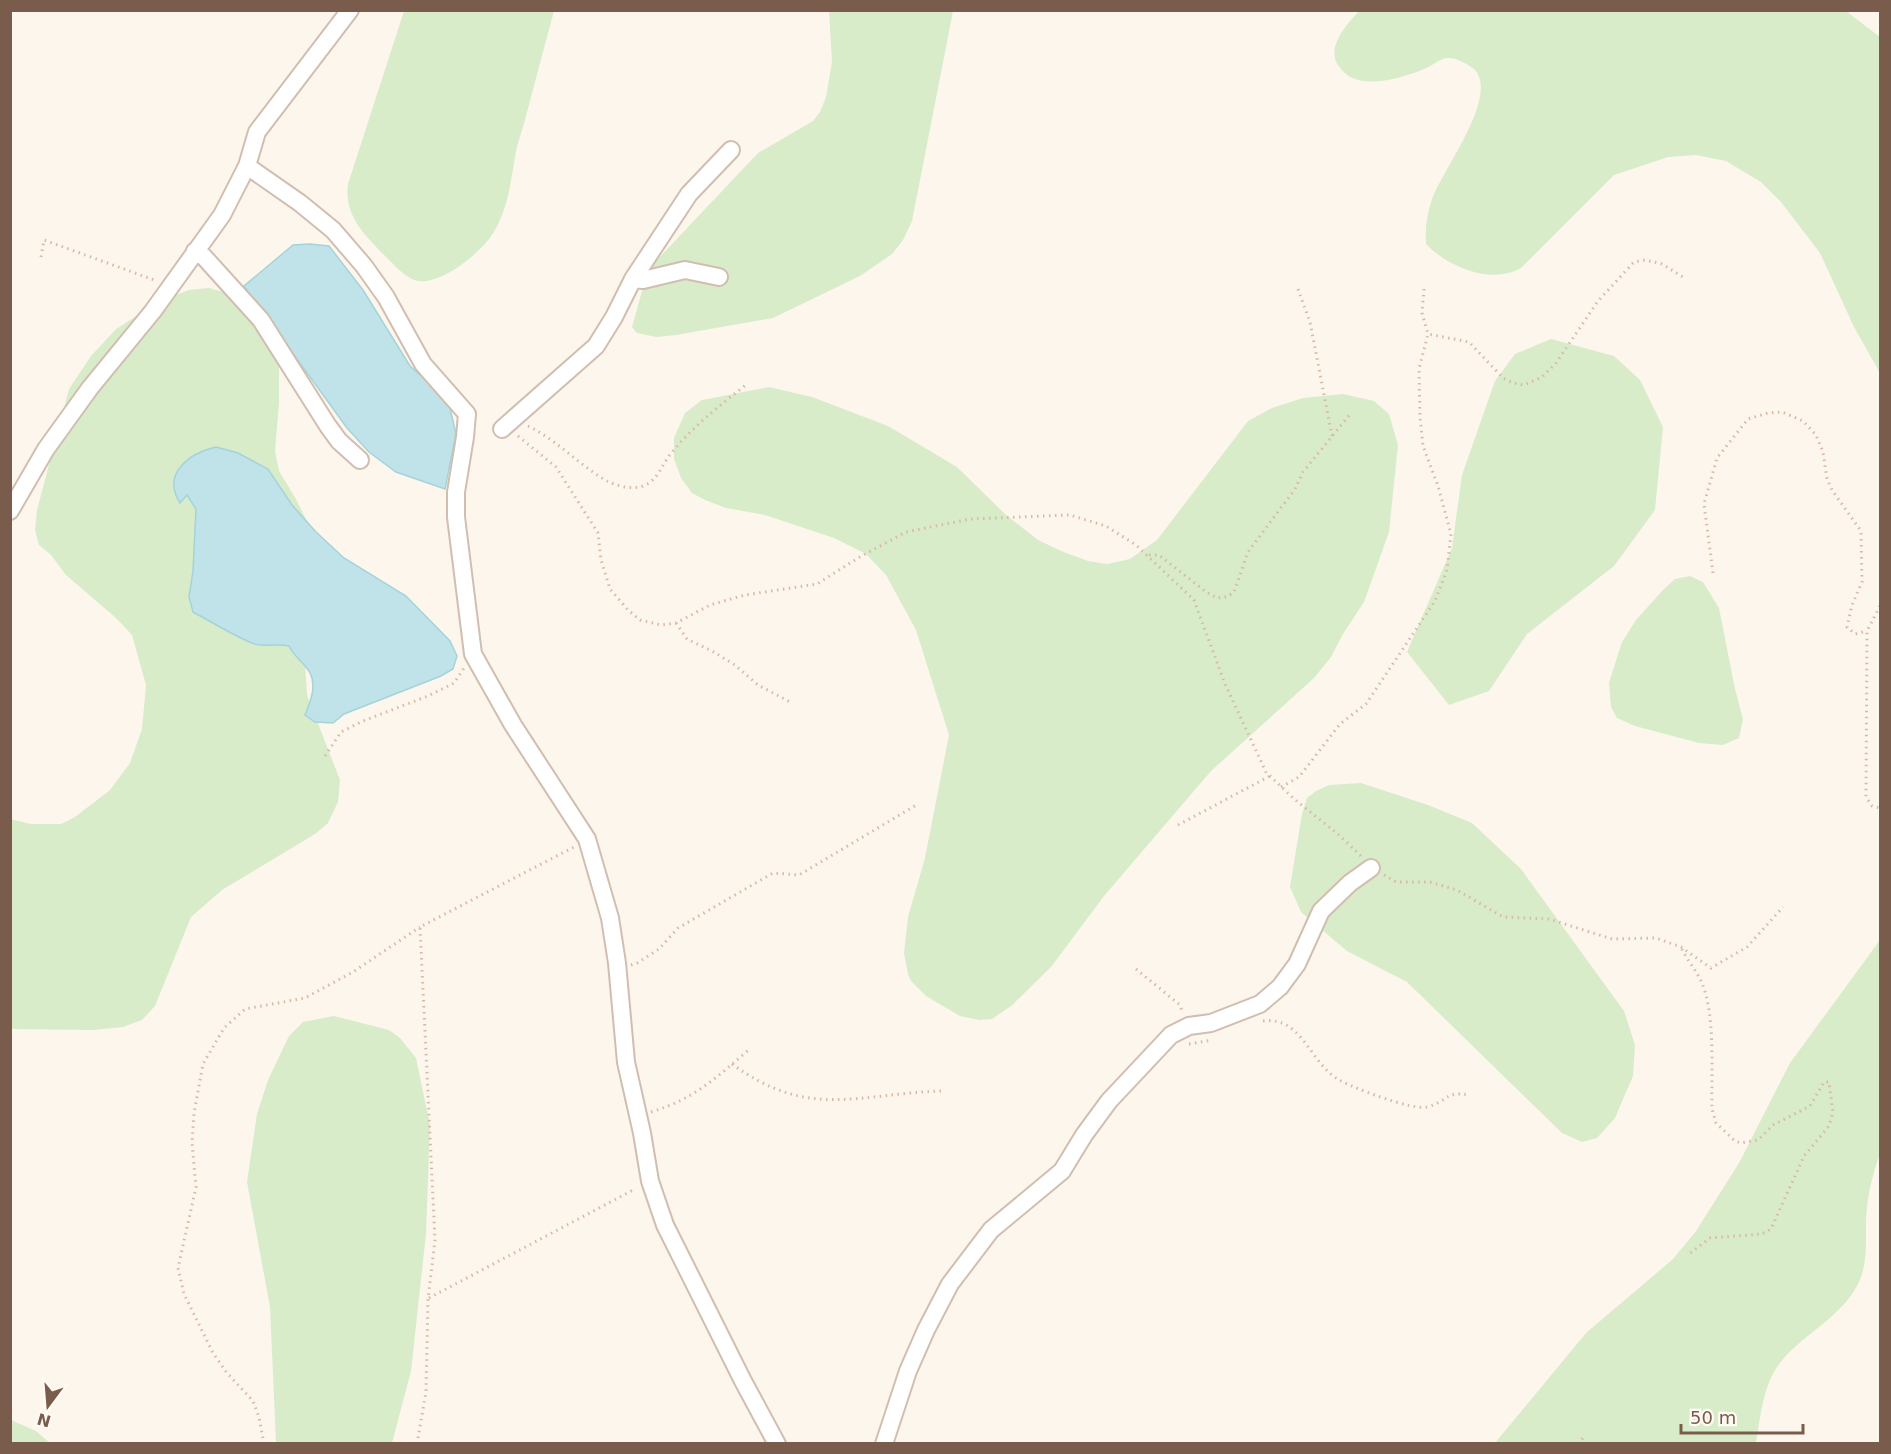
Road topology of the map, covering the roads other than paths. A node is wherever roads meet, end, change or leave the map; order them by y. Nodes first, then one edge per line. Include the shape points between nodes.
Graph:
1 (350, 10) edge
2 (731, 150) dead end
3 (247, 166) junction
4 (195, 251) junction
5 (719, 277) dead end
6 (633, 279) junction
7 (508, 423) road end
8 (360, 460) dead end
9 (10, 511) edge
10 (1371, 868) road end
11 (777, 1443) edge
12 (884, 1443) edge

1 - 3 street via 257,132
2 - 6 street via 689,194
3 - 4 street via 222,214
3 - 11 street via 333,230 386,297 423,364 467,414 456,517 472,654 587,840 610,918 626,1062 650,1181 665,1225
4 - 8 street via 261,320 328,426
4 - 9 street via 46,449
5 - 6 street via 685,270
6 - 7 street via 596,346
10 - 12 street via 1321,911 1297,964 1280,987 1260,1004 1171,1035 1109,1101 1062,1171 991,1230 950,1284 926,1330

